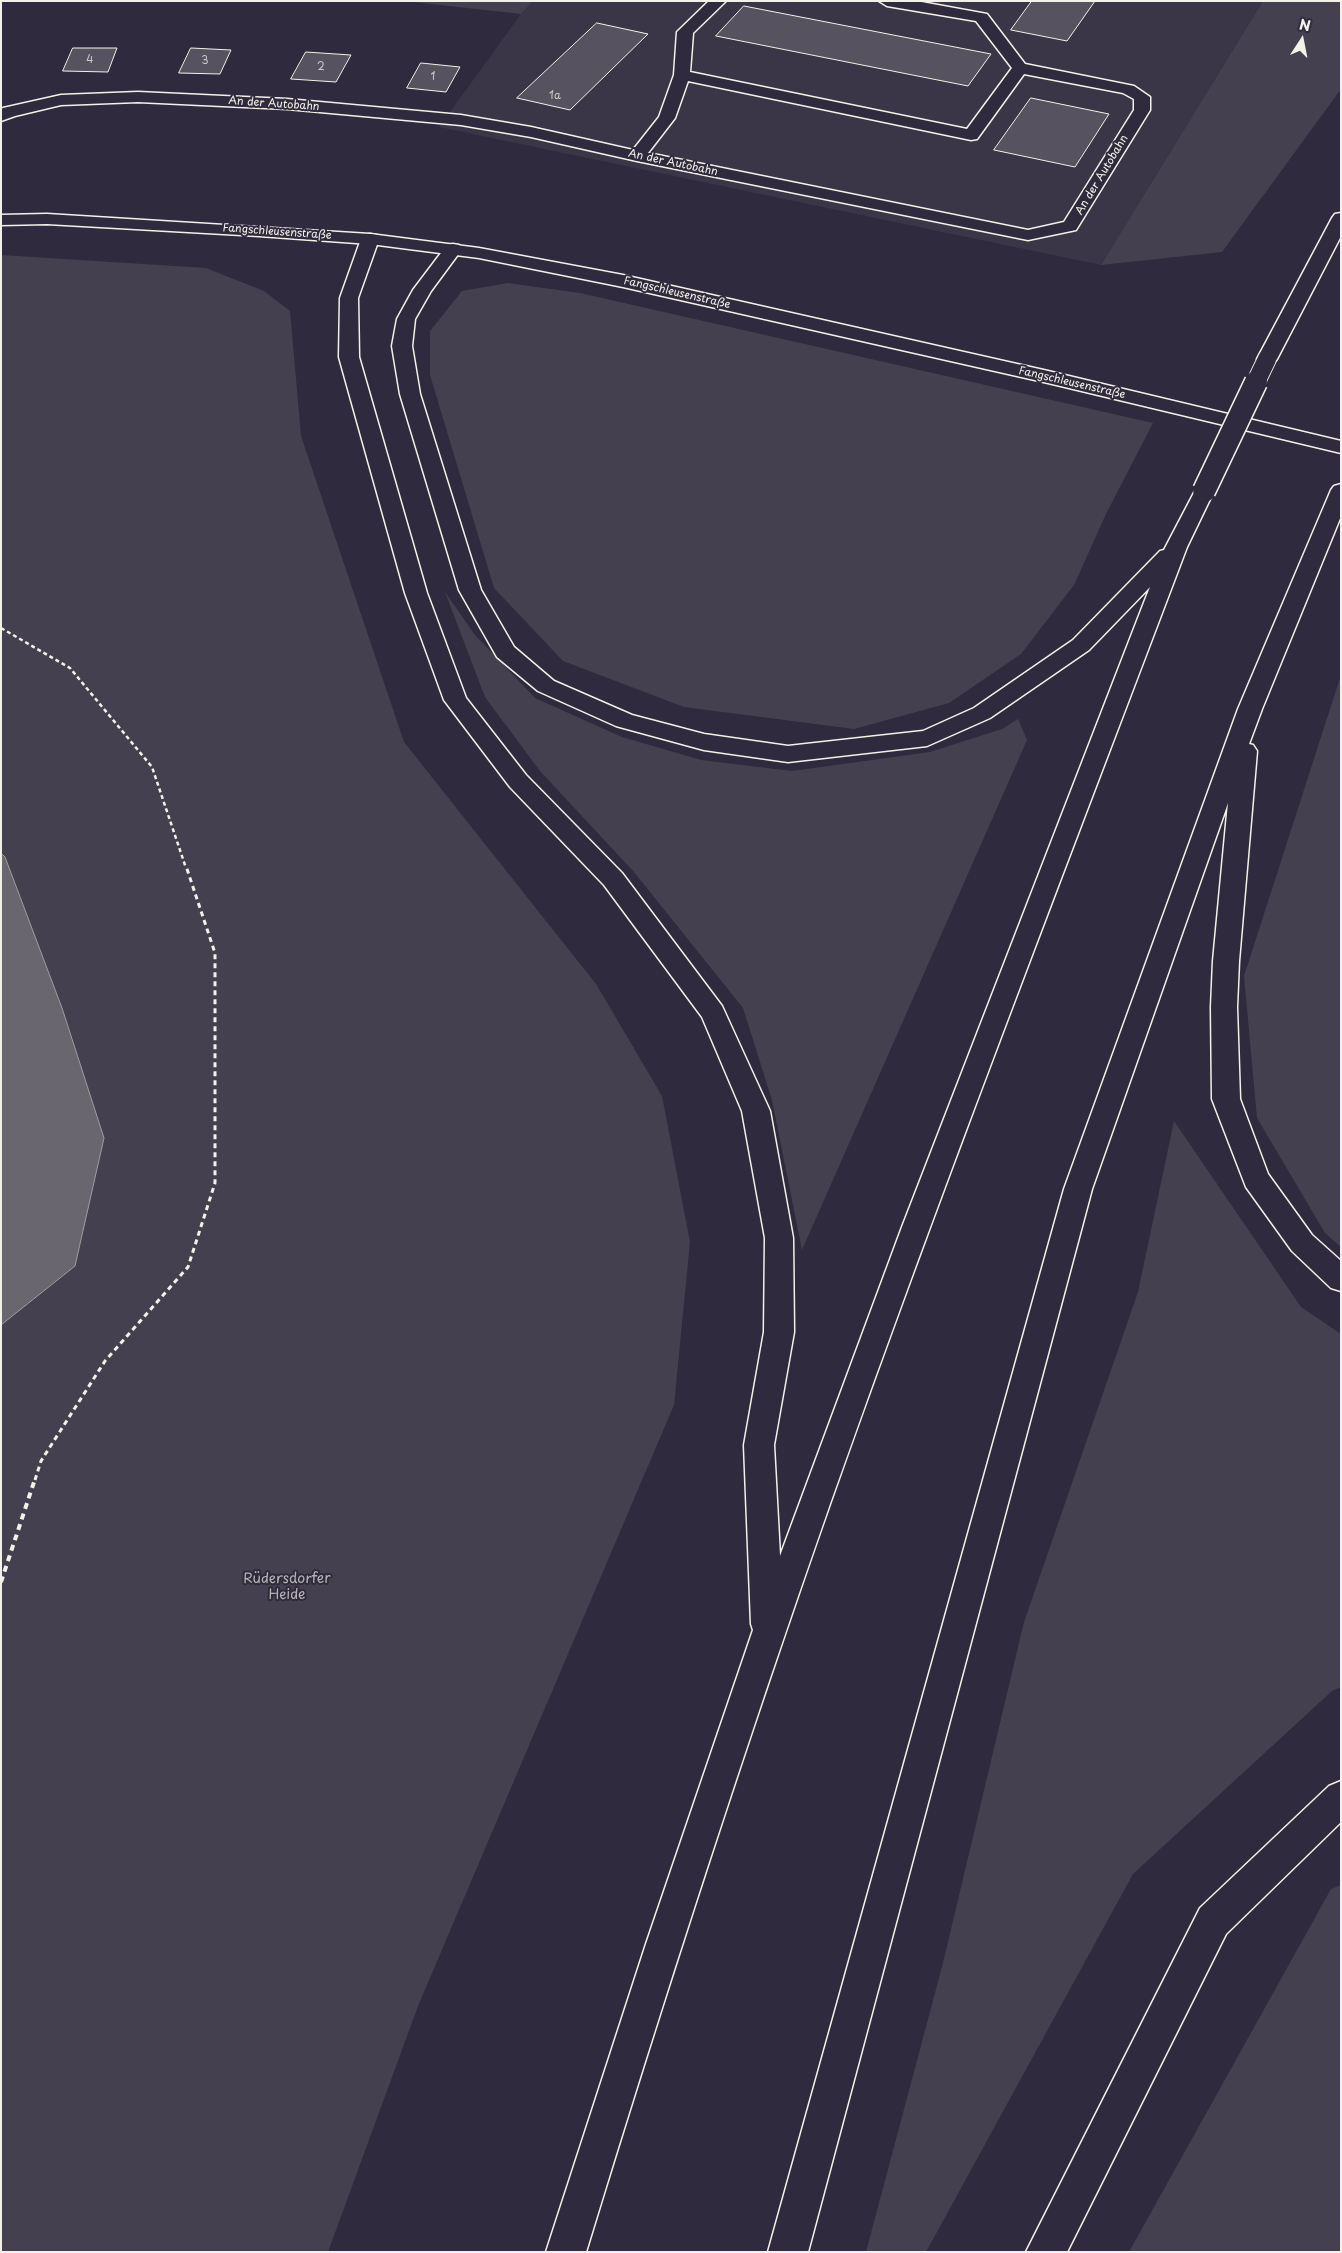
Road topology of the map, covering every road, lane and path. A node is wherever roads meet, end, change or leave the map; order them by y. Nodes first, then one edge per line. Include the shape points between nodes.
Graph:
1 (718, 1) edge
2 (887, 1) edge
3 (1020, 68) junction
4 (682, 75) junction
5 (1, 116) edge
6 (637, 156) junction
7 (1341, 218) edge
8 (1, 220) edge
9 (370, 239) junction
10 (454, 249) junction
11 (1341, 447) edge
12 (1341, 490) edge
13 (1176, 547) junction
14 (1, 628) edge
15 (1250, 709) junction
16 (1341, 1279) edge
17 (1, 1582) edge
18 (767, 1638) junction
19 (1341, 1798) edge
20 (566, 2252) edge
21 (788, 2252) edge
22 (1046, 2252) edge

1 - 4 main road via 686,32
2 - 3 main road via 981,18
3 - 4 main road via 971,135
3 - 6 main road, An der Autobahn via 1128,88 1142,97 1142,110 1070,226 1028,235
4 - 6 main road via 667,118
5 - 6 main road, An der Autobahn via 61,100 129,97 287,104 462,120
7 - 13 main road, bridge
8 - 9 main road, Fangschleusenstraße via 47,219
9 - 10 main road, Fangschleusenstraße
9 - 18 main road via 349,298 349,357 416,593 455,700 518,781 613,879 713,1013 756,1111 779,1238 779,1332 759,1444
10 - 11 main road, Fangschleusenstraße via 632,283 1048,376
10 - 13 main road via 422,290 406,319 402,346 410,394 470,590 505,652 546,686 624,721 704,742 788,754 927,738 982,713 1081,645
12 - 15 main road
13 - 18 main road via 960,1107
14 - 17 path via 70,668 152,767 215,953 215,1183 188,1267 106,1361 41,1461
15 - 16 main road via 1226,961 1226,1099 1256,1179 1302,1243
15 - 21 main road via 1078,1189
18 - 20 main road via 626,2056
19 - 22 main road via 1213,1921

